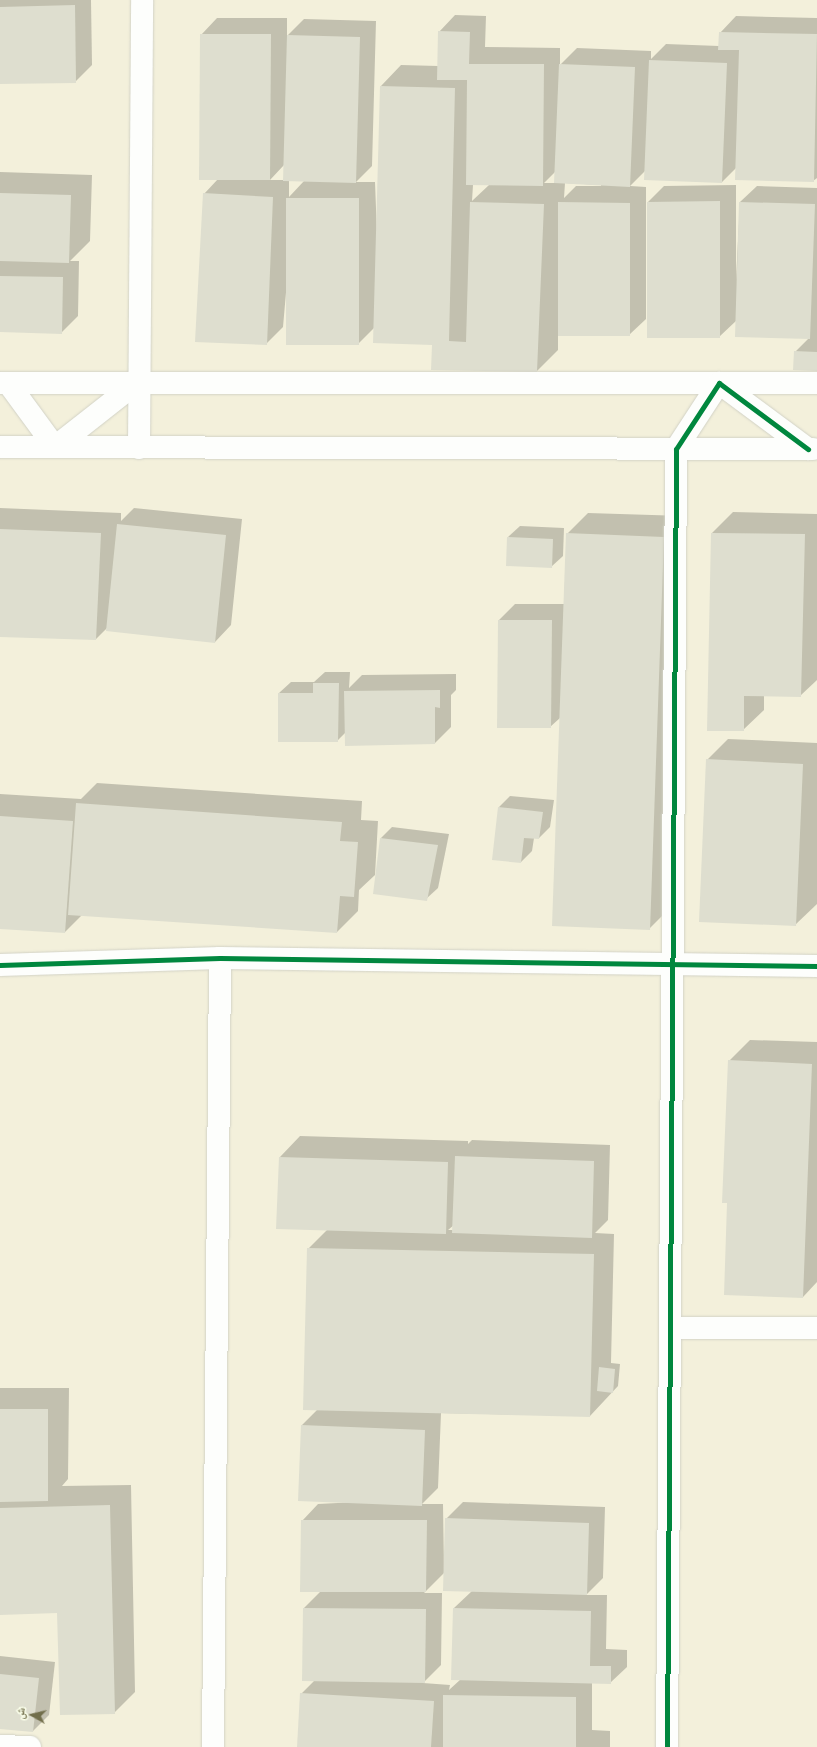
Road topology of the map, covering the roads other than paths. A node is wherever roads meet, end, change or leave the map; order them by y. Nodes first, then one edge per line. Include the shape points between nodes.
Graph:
1 (142, 0) edge
2 (139, 381) junction
3 (719, 382) junction
4 (4, 383) edge
5 (817, 383) edge
6 (0, 447) edge
7 (55, 447) junction
8 (139, 448) junction
9 (676, 449) junction
10 (812, 449) edge
11 (220, 958) junction
12 (673, 964) junction
13 (0, 965) edge
14 (817, 966) edge
15 (670, 1328) junction
16 (817, 1328) edge
17 (0, 1746) edge
18 (30, 1747) edge
19 (213, 1747) edge
20 (667, 1747) edge

1 - 2 street
2 - 3 street
2 - 4 street
2 - 7 street
2 - 8 street
3 - 5 street
3 - 9 street
3 - 10 street
4 - 7 street
6 - 7 street
7 - 8 street
8 - 9 street
9 - 10 street
9 - 12 street
11 - 12 street
11 - 13 street
11 - 19 street
12 - 14 street
12 - 15 street
15 - 16 street
15 - 20 street
17 - 18 street

